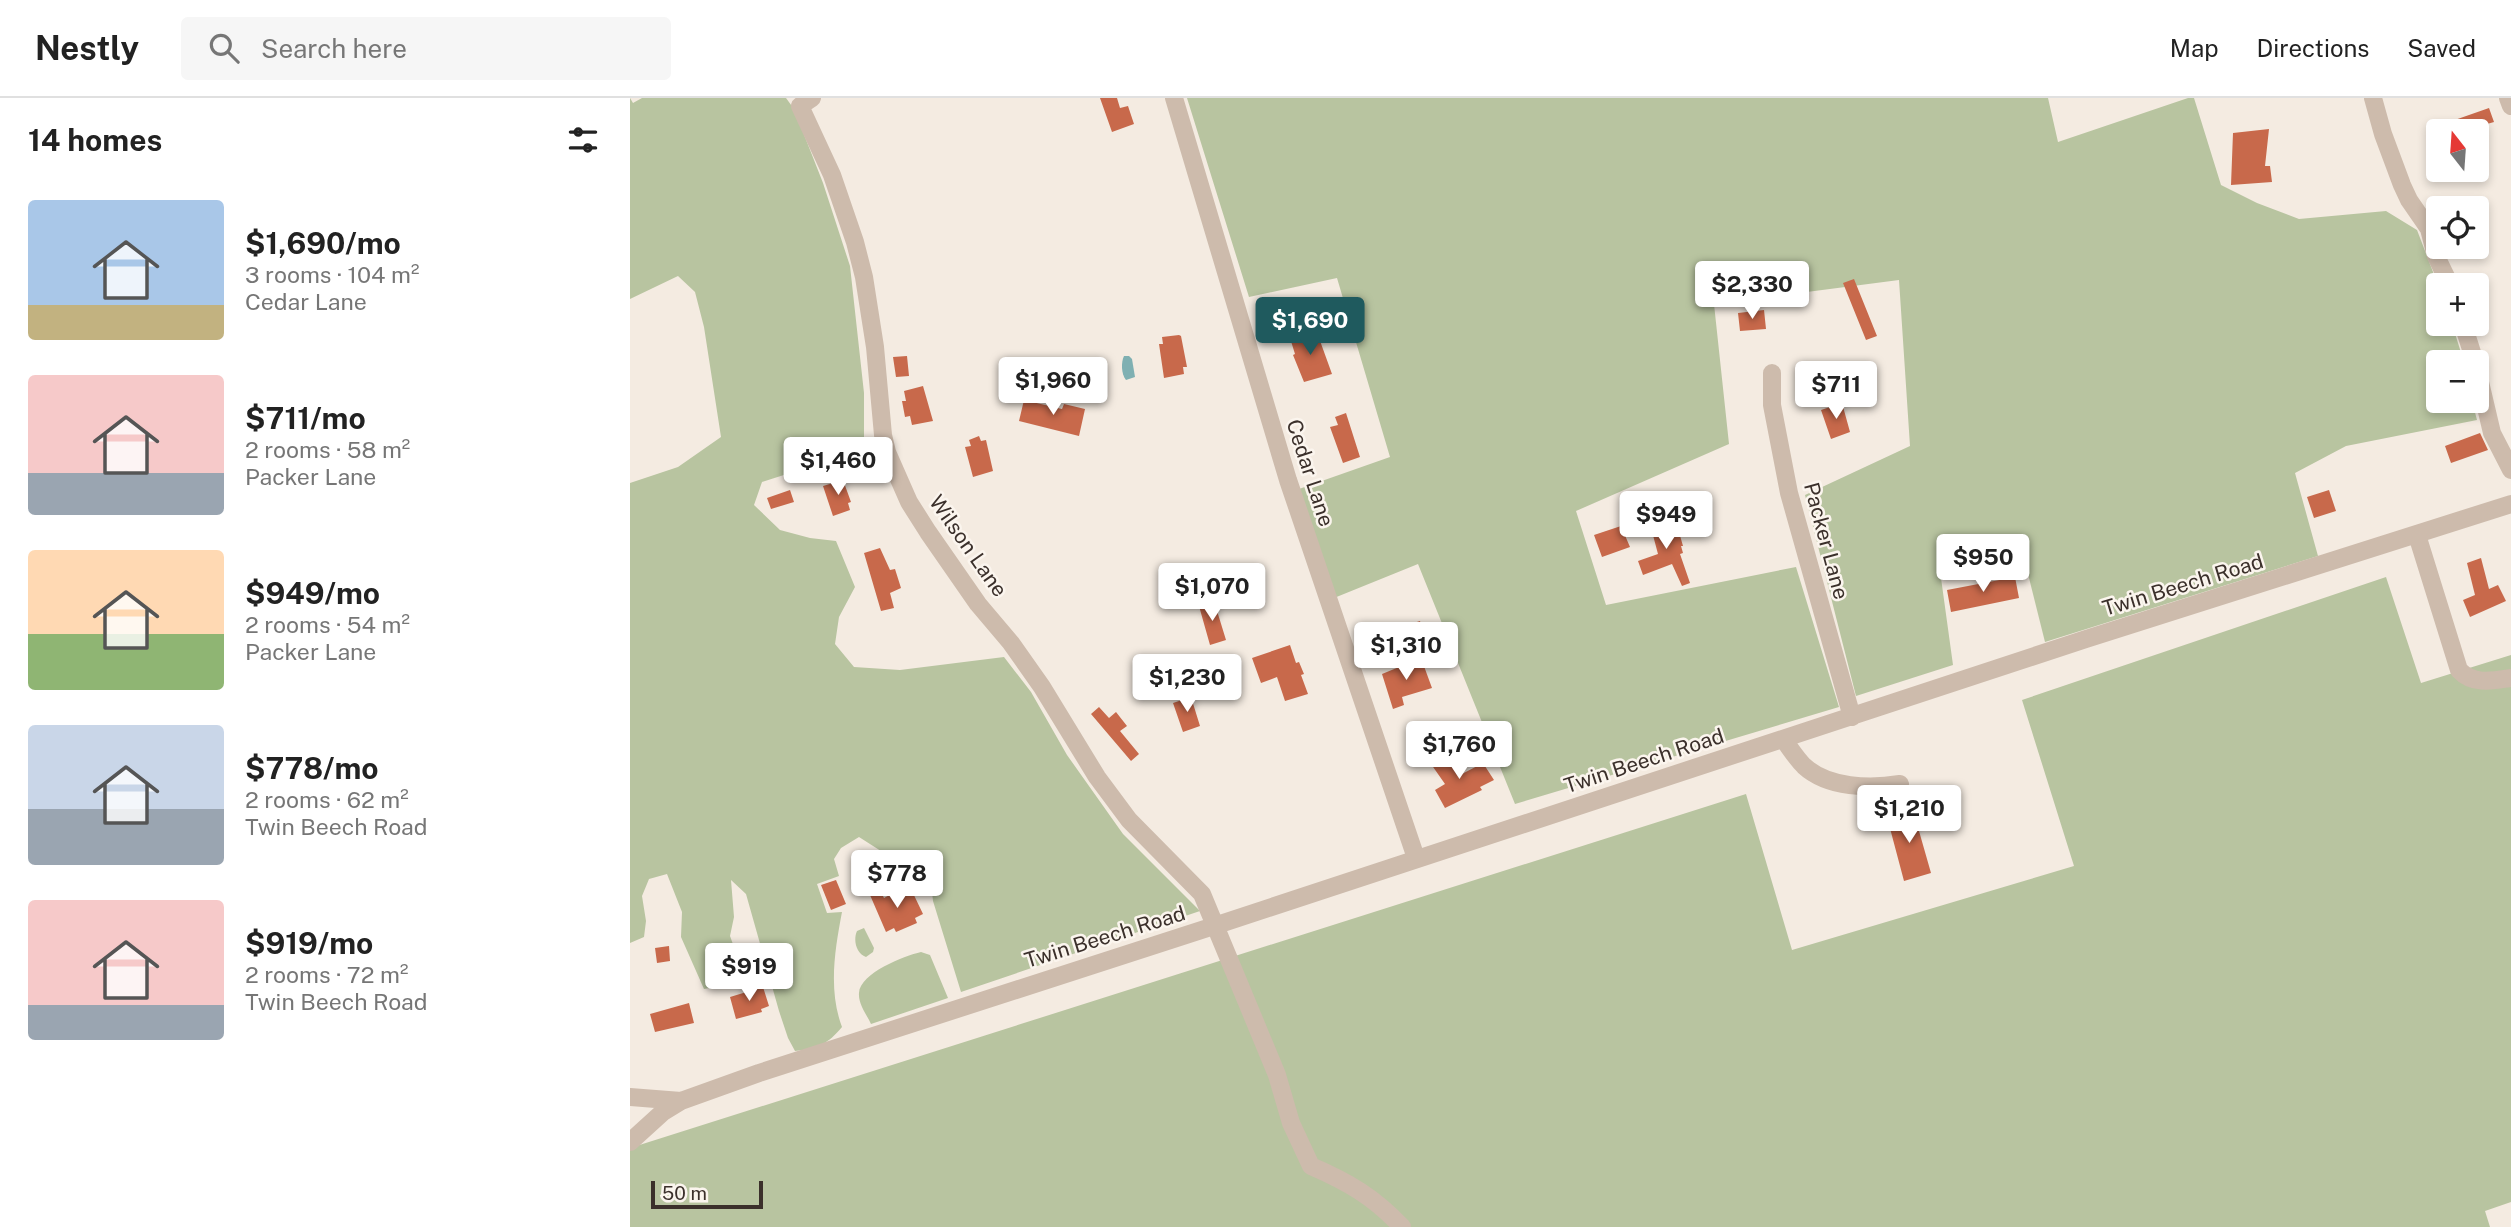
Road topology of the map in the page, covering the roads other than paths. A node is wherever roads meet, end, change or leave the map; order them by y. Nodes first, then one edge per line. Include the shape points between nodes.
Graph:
1 (1174, 98) edge
2 (2373, 98) edge
3 (2508, 98) edge
4 (803, 101) edge
5 (2511, 106) edge
6 (2444, 273) edge
7 (1772, 373) dead end
8 (2487, 413) edge
9 (2511, 470) edge
10 (2511, 504) edge
11 (2417, 535) junction
12 (2511, 678) edge
13 (1852, 717) junction
14 (1783, 740) junction
15 (1900, 784) dead end
16 (1416, 858) junction
17 (1217, 925) junction
18 (630, 1097) edge
19 (681, 1101) junction
20 (630, 1142) edge
21 (1402, 1227) edge

1 - 16 street, Cedar Lane via 1288,480
2 - 6 street via 2402,185 2429,229
3 - 5 street
4 - 17 street, Wilson Lane via 855,242 875,347 883,435 909,502 978,604 1042,687 1097,777 1129,820 1202,894
7 - 13 street, Packer Lane via 1772,405 1789,493
8 - 9 street
10 - 11 street, Twin Beech Road
11 - 12 street via 2459,670 2474,680
11 - 13 street, Twin Beech Road
13 - 14 street, Twin Beech Road
14 - 15 street via 1805,766 1823,776 1864,788
14 - 16 street, Twin Beech Road
16 - 17 street, Twin Beech Road
17 - 19 street, Twin Beech Road
17 - 21 street, Wilson Lane via 1311,1166 1348,1182 1383,1206
18 - 19 street, Twin Beech Road
19 - 20 street

